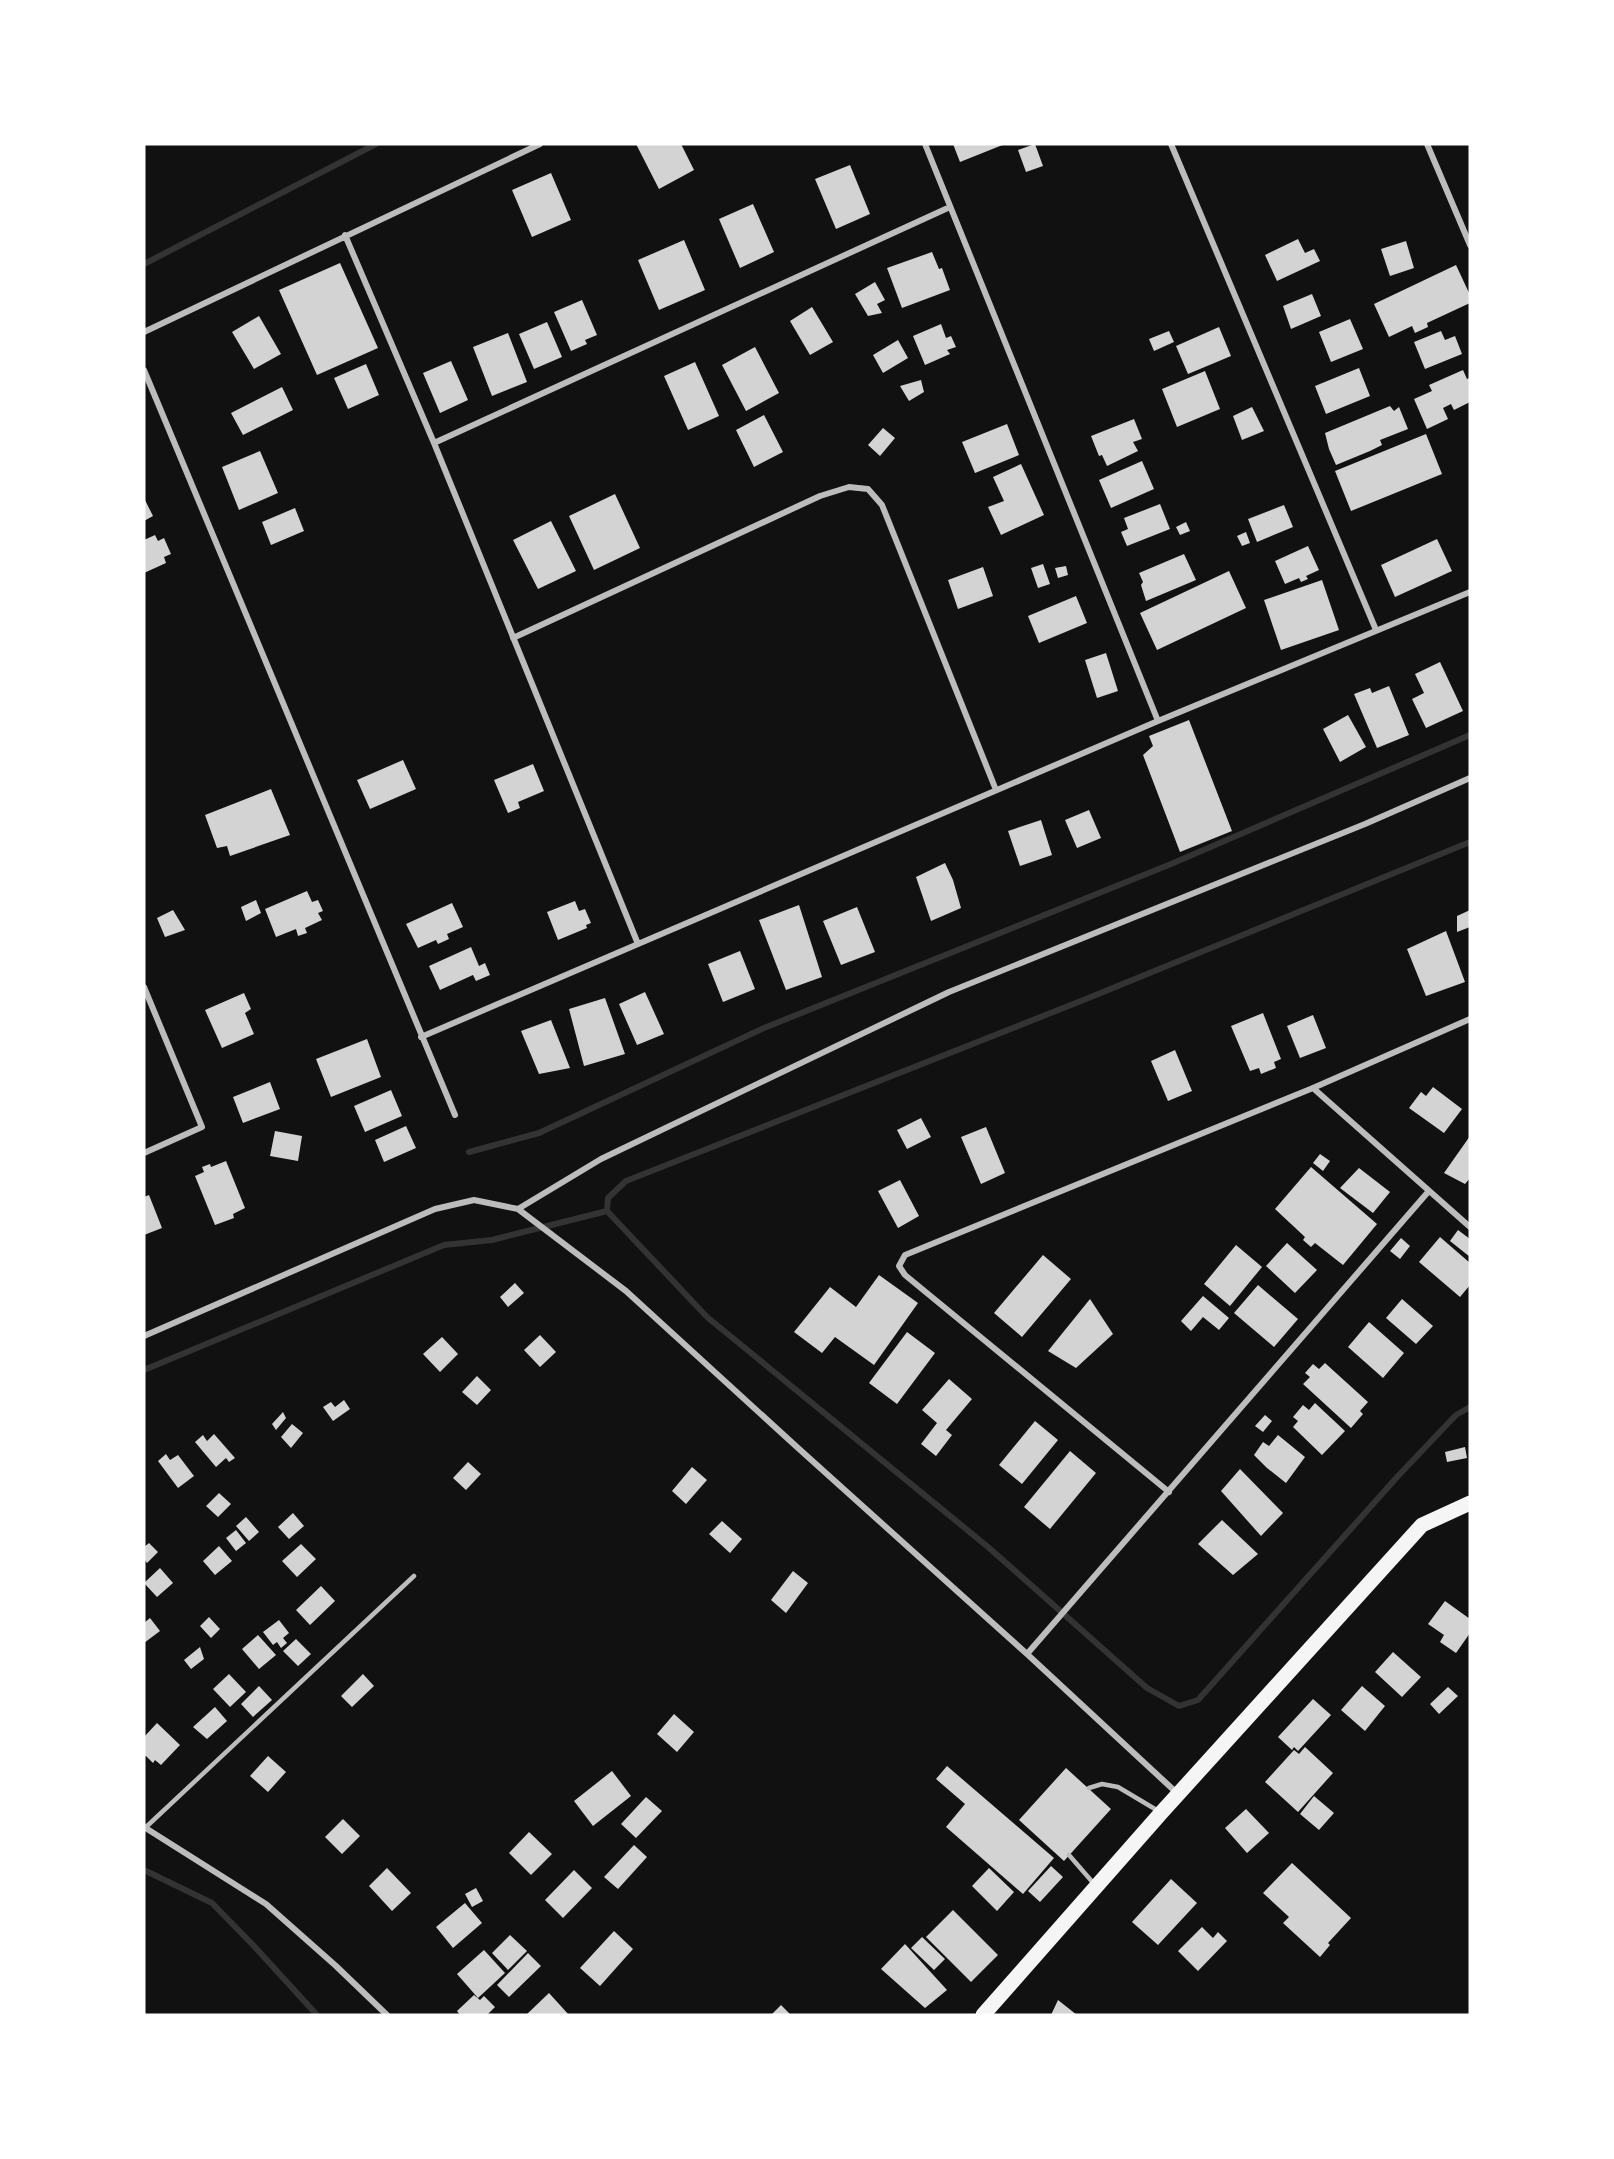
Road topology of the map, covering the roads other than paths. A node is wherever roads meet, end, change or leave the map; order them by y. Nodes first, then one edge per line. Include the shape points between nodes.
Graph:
1 (540, 144) edge
2 (925, 144) edge
3 (1171, 144) edge
4 (1427, 144) edge
5 (950, 207) junction
6 (345, 235) junction
7 (1470, 245) edge
8 (144, 332) edge
9 (144, 370) edge
10 (434, 443) junction
11 (1470, 592) edge
12 (1376, 630) junction
13 (513, 638) junction
14 (1158, 721) junction
15 (1470, 778) edge
16 (996, 790) junction
17 (638, 944) junction
18 (144, 987) edge
19 (1470, 1019) edge
20 (421, 1037) junction
21 (1313, 1088) junction
22 (455, 1116) dead end
23 (144, 1153) edge
24 (1428, 1192) junction
25 (518, 1209) junction
26 (1470, 1227) edge
27 (144, 1336) edge
28 (1169, 1492) junction
29 (1470, 1503) edge
30 (414, 1576) dead end
31 (1027, 1654) junction
32 (1089, 1788) dead end
33 (1179, 1794) junction
34 (1161, 1813) junction
35 (144, 1827) edge
36 (1069, 1855) dead end
37 (1096, 1887) junction
38 (387, 2015) edge
39 (983, 2015) edge

1 - 6 street
2 - 5 street
3 - 12 street
4 - 7 street
5 - 10 street
5 - 14 street
6 - 8 street
6 - 10 street
9 - 20 street
10 - 13 street
11 - 12 street
12 - 14 street
13 - 16 street via 820,496 849,487 868,489 882,506
13 - 17 street
14 - 16 street
15 - 25 street via 949,992 601,1159
16 - 17 street
17 - 20 street
18 - 23 street via 202,1127
19 - 21 street
20 - 22 street
21 - 24 street
21 - 28 street via 905,1255 899,1266 905,1275
24 - 26 street
24 - 28 street
25 - 27 street via 474,1200 435,1209
25 - 31 street via 626,1291
28 - 31 street
29 - 33 main road via 1422,1525
30 - 35 lane
31 - 33 street
32 - 34 lane via 1102,1784 1118,1788
33 - 34 main road
34 - 37 main road
35 - 38 street via 266,1904
36 - 37 lane
37 - 39 main road

